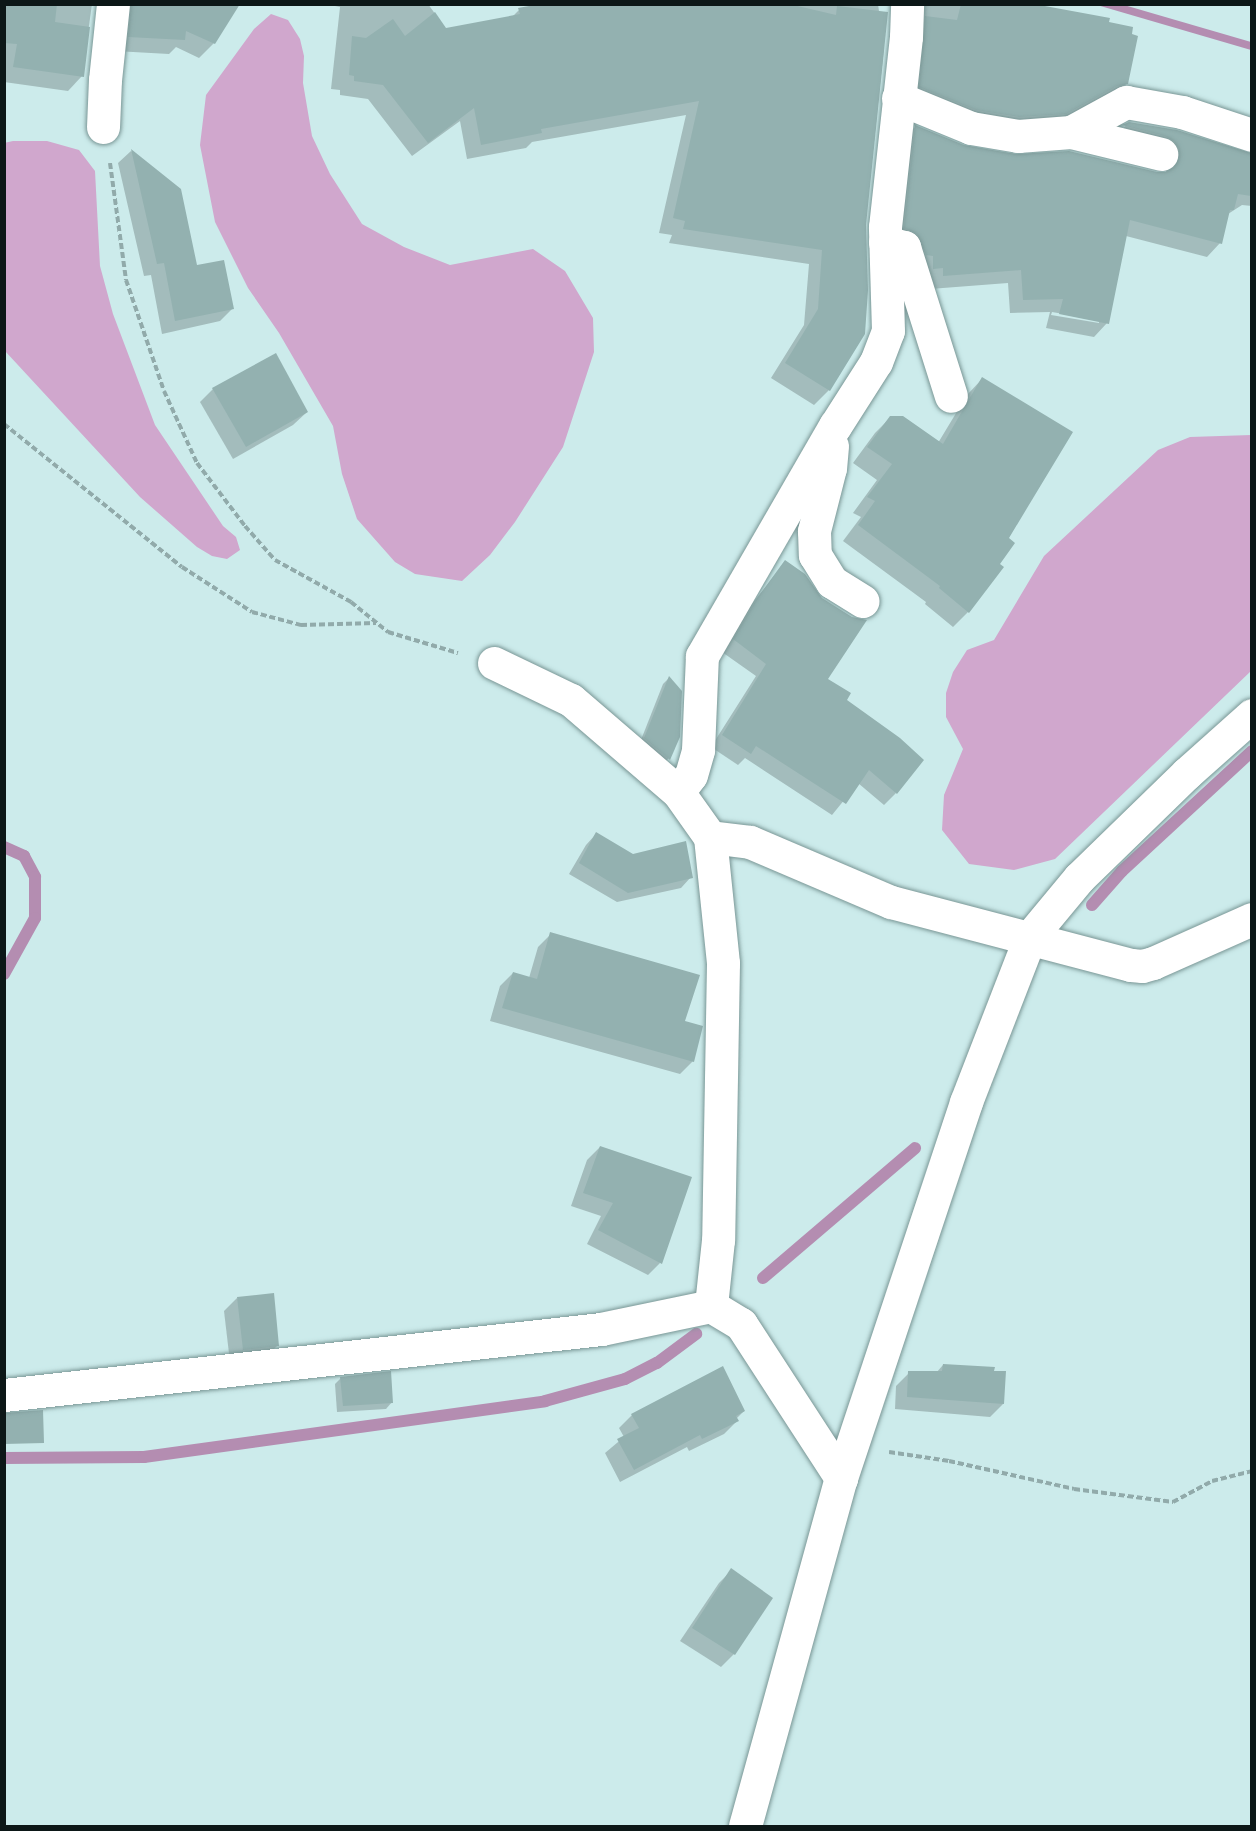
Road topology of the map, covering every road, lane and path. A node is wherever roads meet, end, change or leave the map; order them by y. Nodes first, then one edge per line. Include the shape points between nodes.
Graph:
1 (113, 4) edge
2 (907, 4) edge
3 (898, 98) junction
4 (103, 127) joint
5 (1071, 132) junction
6 (1251, 135) edge
7 (1161, 154) dead end
8 (885, 242) junction
9 (951, 396) dead end
10 (4, 424) edge
11 (834, 426) junction
12 (862, 601) dead end
13 (376, 622) junction
14 (494, 663) joint
15 (1251, 715) edge
16 (678, 792) junction
17 (710, 837) junction
18 (1251, 920) edge
19 (1030, 937) junction
20 (711, 1306) junction
21 (4, 1395) edge
22 (852, 1447) junction
23 (1251, 1471) edge
24 (842, 1478) junction
25 (745, 1827) edge

1 - 4 street
2 - 3 street
3 - 5 street via 970,128 1018,136
3 - 8 street
4 - 13 path via 126,280 164,391 197,463 275,560 351,602
5 - 6 street via 1126,102 1182,112
5 - 7 street
8 - 9 street via 904,247
8 - 11 street via 888,331 876,362
10 - 13 path via 182,567 252,612 301,625
11 - 12 street via 830,468 814,531 815,555 832,582
11 - 16 street via 702,657 698,750 691,775
13 - 14 path via 388,632
14 - 16 street via 571,700
15 - 19 street via 1079,878
16 - 17 street
17 - 19 street via 750,842 891,902
17 - 20 street via 723,963 718,1240
18 - 19 street via 1142,966
19 - 22 street via 966,1102
20 - 21 street via 601,1329
20 - 24 street via 741,1324
22 - 23 path via 949,1461 1074,1489 1173,1502 1212,1480
22 - 24 street
24 - 25 street

